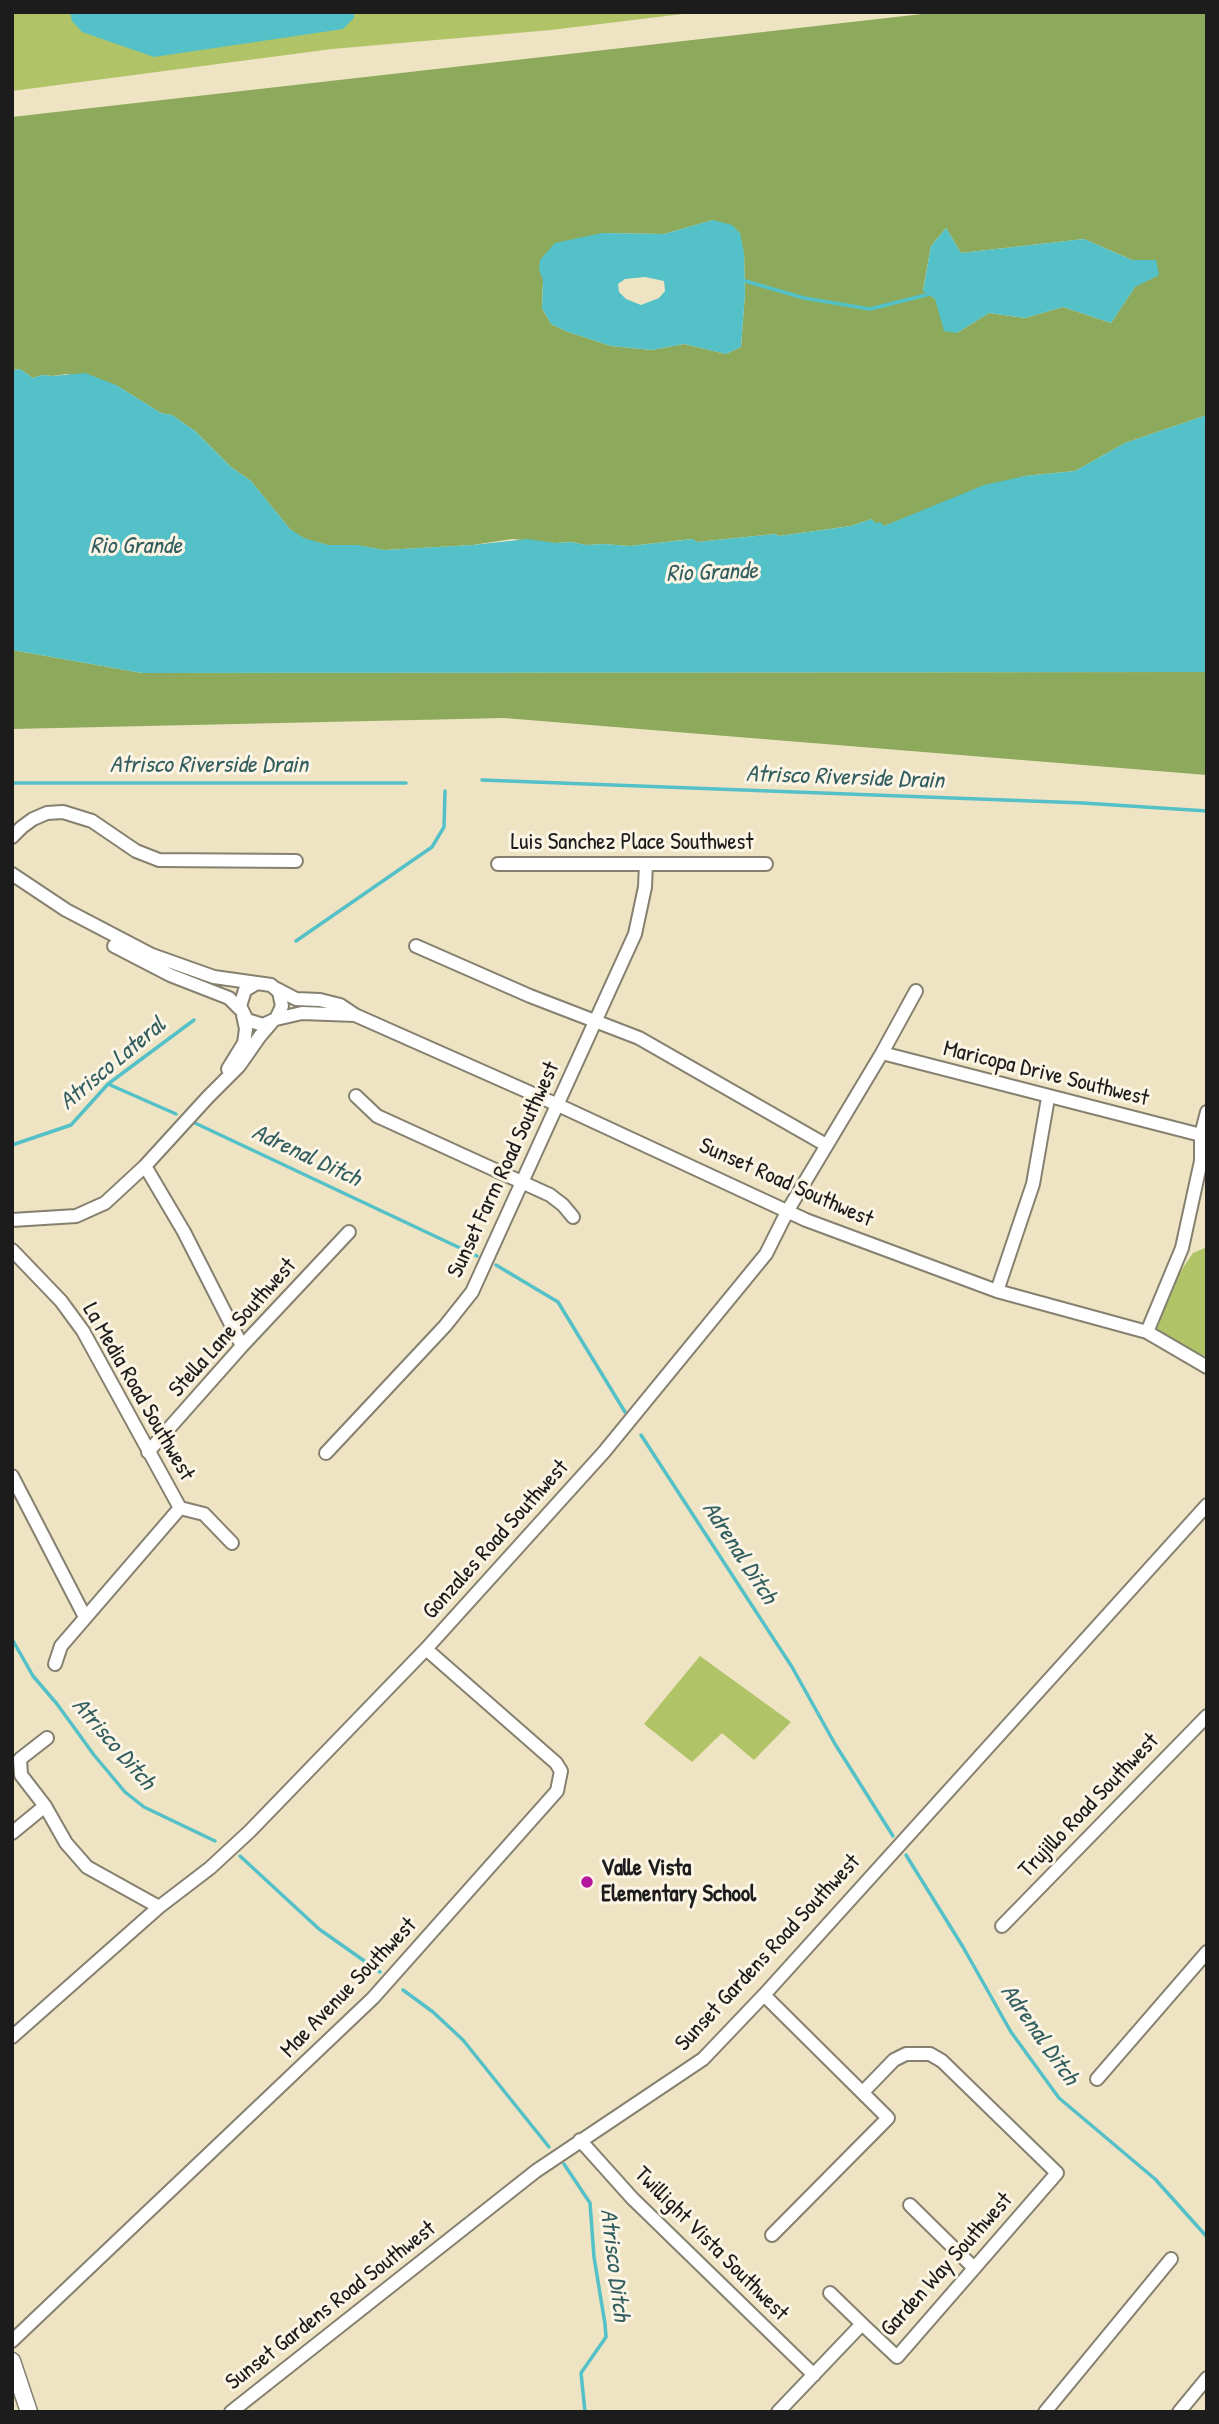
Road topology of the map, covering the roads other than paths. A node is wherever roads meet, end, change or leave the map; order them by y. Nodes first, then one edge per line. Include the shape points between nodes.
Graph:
1 (12, 837) edge
2 (296, 861) dead end
3 (498, 864) dead end
4 (646, 864) junction
5 (766, 864) dead end
6 (12, 874) edge
7 (66, 910) junction
8 (416, 946) dead end
9 (257, 983) junction
10 (276, 989) junction
11 (916, 991) dead end
12 (242, 1012) junction
13 (355, 1015) junction
14 (274, 1020) junction
15 (596, 1021) junction
16 (882, 1054) junction
17 (356, 1096) dead end
18 (208, 1097) junction
19 (1048, 1098) junction
20 (558, 1105) junction
21 (1207, 1112) edge
22 (1201, 1135) junction
23 (826, 1145) junction
24 (145, 1166) junction
25 (523, 1182) junction
26 (788, 1210) junction
27 (573, 1217) dead end
28 (12, 1220) edge
29 (349, 1232) dead end
30 (12, 1250) edge
31 (997, 1291) junction
32 (1147, 1332) junction
33 (242, 1346) junction
34 (1207, 1367) edge
35 (148, 1452) junction
36 (326, 1453) dead end
37 (12, 1476) edge
38 (1207, 1505) edge
39 (180, 1508) junction
40 (232, 1543) dead end
41 (85, 1617) junction
42 (426, 1649) junction
43 (55, 1664) dead end
44 (1207, 1716) edge
45 (47, 1738) dead end
46 (45, 1806) junction
47 (12, 1833) edge
48 (159, 1907) junction
49 (1002, 1926) dead end
50 (1207, 1952) edge
51 (764, 1995) junction
52 (12, 2037) edge
53 (1097, 2078) dead end
54 (863, 2092) junction
55 (578, 2142) junction
56 (910, 2205) dead end
57 (772, 2235) dead end
58 (1171, 2259) dead end
59 (973, 2267) junction
60 (830, 2293) dead end
61 (862, 2324) junction
62 (12, 2341) edge
63 (12, 2361) edge
64 (814, 2375) junction
65 (1207, 2378) edge
66 (781, 2411) edge
67 (29, 2412) edge
68 (231, 2412) edge
69 (1045, 2412) edge
70 (1179, 2412) edge

1 - 2 street via 33,819 63,812 92,821 154,859
3 - 4 street, Luis Sanchez Place Southwest
4 - 5 street, Luis Sanchez Place Southwest
4 - 15 street, Sunset Farm Road Southwest via 635,934
6 - 7 street
7 - 9 street via 152,956 214,977
7 - 12 street via 125,952 229,998
8 - 15 street
9 - 10 street
9 - 12 street via 243,993
10 - 13 street, Sunset Road Southwest via 296,999 340,1005
10 - 14 street via 282,1006
11 - 16 street, Gonzales Road Southwest
12 - 14 street via 256,1024
12 - 18 street via 246,1035 242,1048
13 - 14 street, Sunset Road Southwest via 315,1012
13 - 20 street, Sunset Road Southwest
14 - 18 street
15 - 20 street, Sunset Farm Road Southwest
15 - 23 street via 639,1038
16 - 19 street, Maricopa Drive Southwest
16 - 23 street, Gonzales Road Southwest
17 - 25 street via 377,1116
18 - 24 street
19 - 22 street, Maricopa Drive Southwest
19 - 31 street via 1033,1184
20 - 25 street, Sunset Farm Road Southwest
20 - 26 street, Sunset Road Southwest
21 - 22 street
22 - 32 street via 1201,1161 1182,1248
23 - 26 street, Gonzales Road Southwest
24 - 28 street via 92,1210 59,1219
24 - 33 street
25 - 27 street via 556,1199
25 - 36 street, Sunset Farm Road Southwest via 472,1292
26 - 31 street, Sunset Road Southwest
26 - 42 street, Gonzales Road Southwest via 766,1254 647,1402
29 - 33 street, Stella Lane Southwest
30 - 35 street, La Media Road Southwest via 83,1331
31 - 32 street, Sunset Road Southwest
32 - 34 street, Sunset Road Southwest
33 - 35 street, Stella Lane Southwest
35 - 39 street, La Media Road Southwest
37 - 41 street
38 - 51 street, Sunset Gardens Road Southwest
39 - 40 street, La Media Road Southwest via 204,1514
39 - 41 street
41 - 43 street via 61,1646
42 - 48 street, Gonzales Road Southwest via 250,1831
42 - 62 street, Mae Avenue Southwest via 551,1758 561,1771 557,1791 394,1977
44 - 49 street, Trujillo Road Southwest
45 - 46 street via 20,1759 20,1775
46 - 47 street
46 - 48 street via 66,1843 87,1867
48 - 52 street, Gonzales Road Southwest
50 - 53 street
51 - 54 street
51 - 55 street, Sunset Gardens Road Southwest via 703,2059
54 - 57 street via 888,2118
54 - 59 street, Garden Way Southwest via 894,2060 906,2054 930,2054 1057,2173
55 - 64 street, Twillight Vista Southwest
55 - 68 street, Sunset Gardens Road Southwest
56 - 59 street
58 - 69 street
59 - 61 street, Garden Way Southwest via 897,2357
60 - 61 street
61 - 64 street, Garden Way Southwest
63 - 67 main road
64 - 66 street, Garden Way Southwest
65 - 70 street

